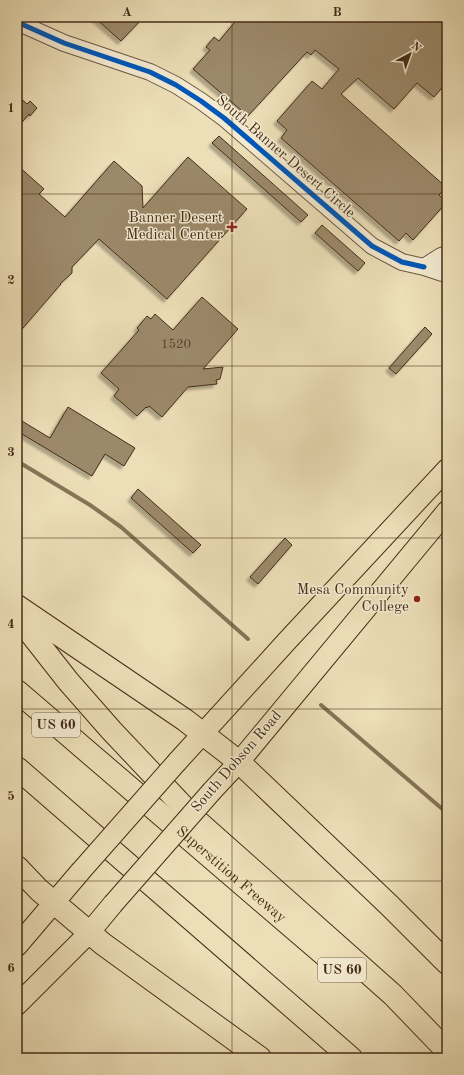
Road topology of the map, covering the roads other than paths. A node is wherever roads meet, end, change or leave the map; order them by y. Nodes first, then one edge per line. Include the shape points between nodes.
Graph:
1 (17, 22) edge
2 (447, 254) edge
3 (424, 267) junction
4 (447, 272) edge
5 (447, 469) edge
6 (447, 511) edge
7 (17, 606) edge
8 (17, 616) edge
9 (17, 691) edge
10 (203, 733) junction
11 (239, 762) junction
12 (17, 768) edge
13 (17, 867) edge
14 (54, 903) junction
15 (89, 933) junction
16 (17, 946) edge
17 (447, 963) edge
18 (17, 1005) edge
19 (447, 1051) edge
20 (260, 1058) edge
21 (351, 1058) edge
22 (444, 1058) edge

1 - 3 street, South Banner Desert Circle via 64,43 150,72 176,85 224,118 372,246 402,262
2 - 3 street
3 - 4 street, South Banner Desert Circle via 442,273
5 - 10 main road
6 - 11 main road, South Dobson Road
7 - 10 highway
8 - 19 highway via 68,681 196,820 393,995
9 - 22 highway, Superstition Freeway / US 60
10 - 11 highway
10 - 14 main road, bridge
11 - 15 main road, South Dobson Road, bridge
11 - 17 highway
12 - 21 highway
13 - 14 highway
14 - 15 highway
14 - 16 main road
15 - 18 main road, South Dobson Road
15 - 20 highway

